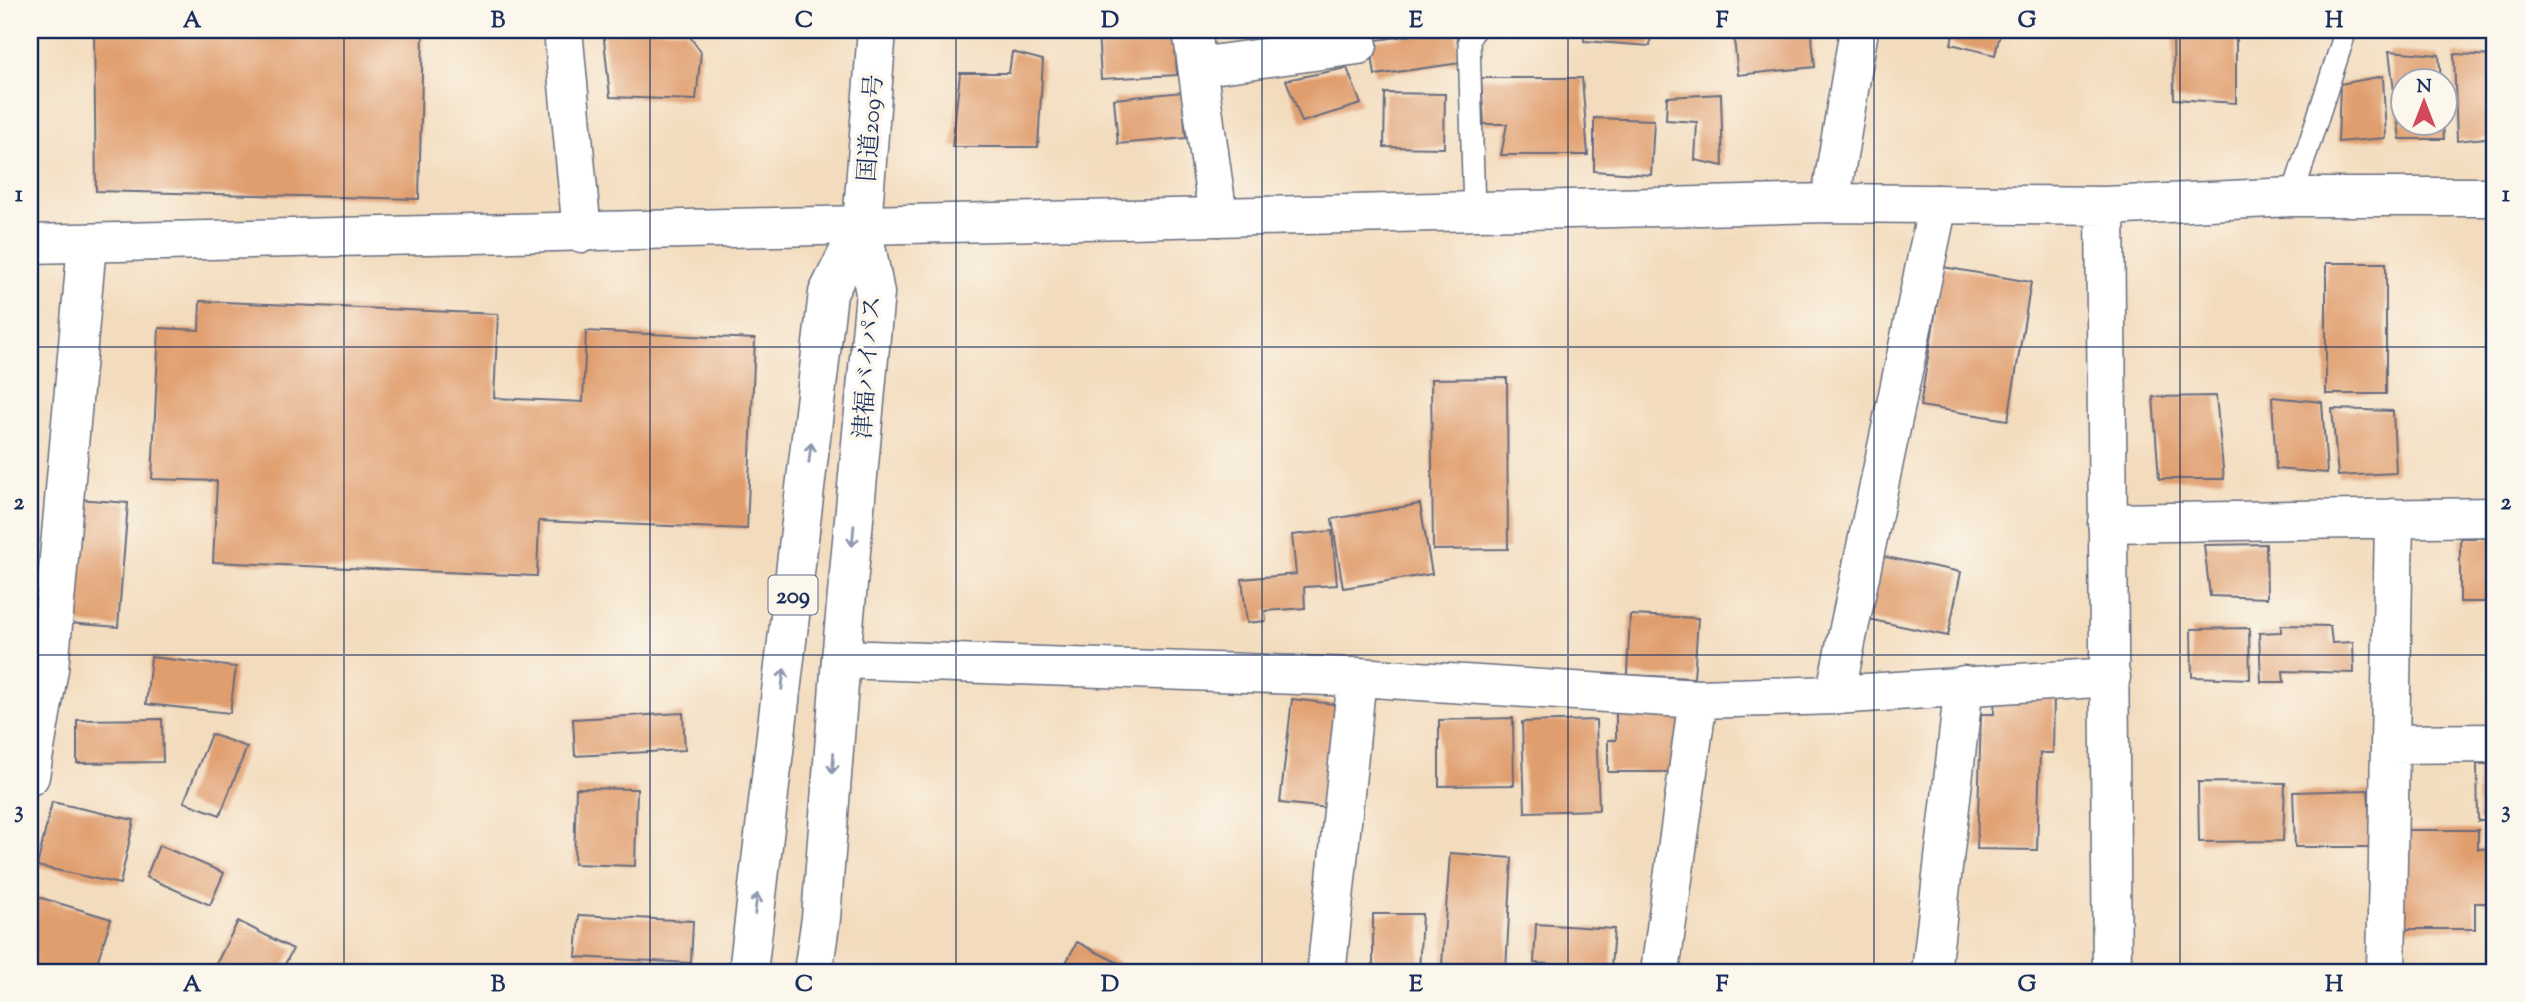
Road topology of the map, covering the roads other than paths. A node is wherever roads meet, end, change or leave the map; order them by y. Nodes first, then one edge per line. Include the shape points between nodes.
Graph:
1 (564, 30) edge
2 (877, 30) edge
3 (1192, 30) edge
4 (1474, 30) edge
5 (1859, 30) edge
6 (2346, 30) edge
7 (1358, 44) dead end
8 (1197, 67) junction
9 (2291, 197) junction
10 (2495, 197) edge
11 (1830, 203) junction
12 (1938, 204) junction
13 (2105, 206) junction
14 (1474, 212) junction
15 (1218, 217) junction
16 (862, 225) junction
17 (582, 233) junction
18 (30, 244) edge
19 (87, 244) junction
20 (2495, 517) edge
21 (2394, 518) junction
22 (2107, 523) junction
23 (841, 660) junction
24 (1357, 677) junction
25 (2110, 677) junction
26 (1964, 685) junction
27 (1835, 695) junction
28 (1698, 699) junction
29 (2495, 743) edge
30 (2390, 744) junction
31 (30, 776) edge
32 (1327, 966) dead end
33 (748, 972) edge
34 (813, 972) edge
35 (1660, 972) edge
36 (1931, 972) edge
37 (2112, 972) edge
38 (2385, 972) edge

1 - 17 main road
2 - 16 main road, 国道209号 / 209
3 - 8 main road
4 - 14 lane via 1469,40
5 - 11 main road
6 - 9 lane
7 - 8 main road
8 - 15 main road
9 - 10 main road
9 - 13 main road
11 - 12 main road
11 - 14 main road
12 - 13 main road
12 - 27 main road
13 - 22 main road
14 - 15 main road
15 - 16 main road
16 - 17 main road
16 -> 23 main road, 津福バイパス / 209 via 875,293
33 -> 16 main road, 津福バイパス / 209 via 828,293
17 - 19 main road
18 - 19 main road
19 - 31 main road via 50,669
20 - 21 main road
21 - 22 main road
21 - 30 main road
22 - 25 main road
23 - 24 main road
23 -> 34 main road, 津福バイパス / 209
24 - 28 main road
24 - 32 main road
25 - 26 main road
25 - 37 main road
26 - 27 main road
26 - 36 main road
27 - 28 main road
28 - 35 main road
29 - 30 main road
30 - 38 main road

